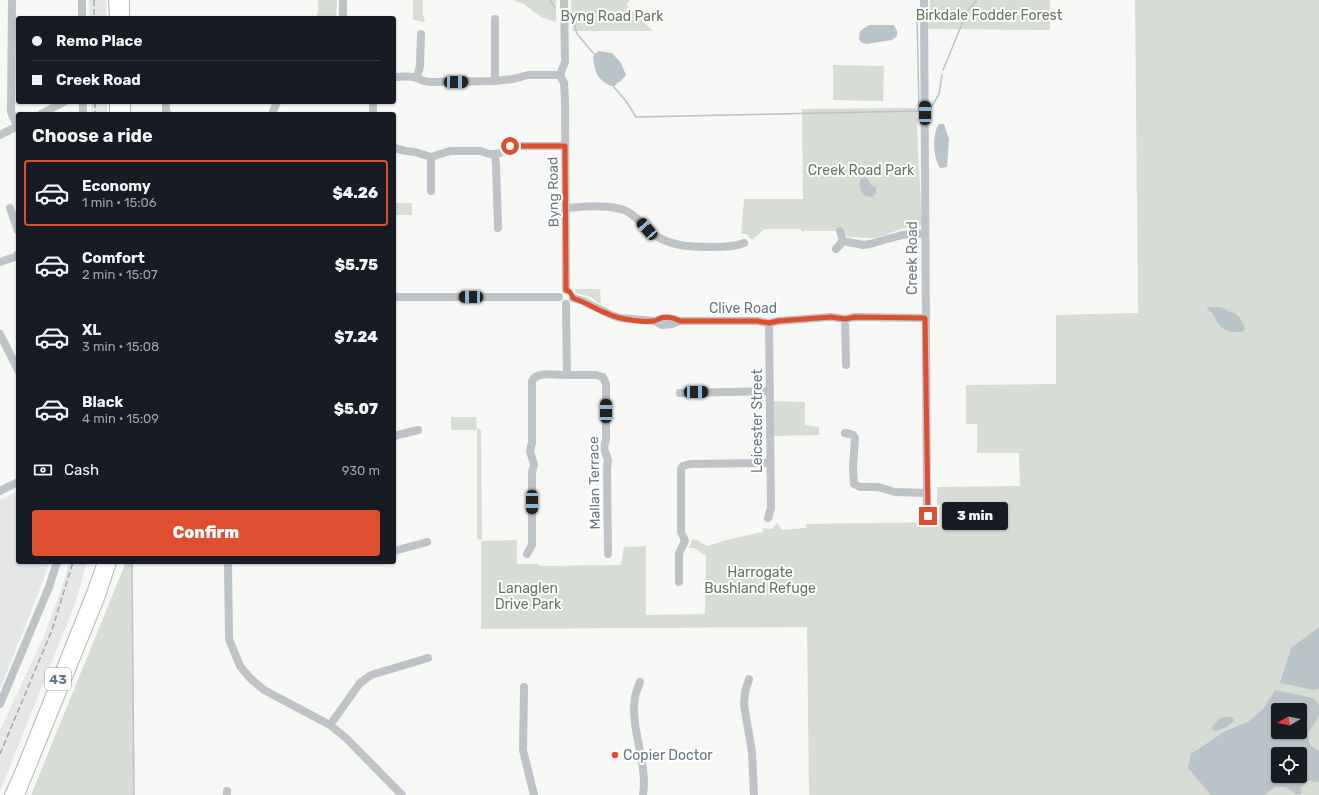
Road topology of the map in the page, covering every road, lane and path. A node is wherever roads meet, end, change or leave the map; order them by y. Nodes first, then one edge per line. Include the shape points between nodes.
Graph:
1 (12, 0) edge
2 (82, 0) edge
3 (114, 0) edge
4 (124, 0) edge
5 (343, 0) edge
6 (564, 0) edge
7 (924, 0) edge
8 (82, 16) edge
9 (115, 16) edge
10 (124, 16) edge
11 (343, 16) edge
12 (495, 19) dead end
13 (420, 34) dead end
14 (560, 75) junction
15 (396, 77) edge
16 (417, 78) junction
17 (495, 81) junction
18 (60, 104) edge
19 (45, 112) edge
20 (16, 124) edge
21 (16, 127) edge
22 (0, 135) edge
23 (565, 146) junction
24 (396, 148) edge
25 (495, 154) junction
26 (431, 157) junction
27 (432, 191) dead end
28 (10, 208) dead end
29 (566, 208) junction
30 (16, 225) edge
31 (498, 228) dead end
32 (840, 231) dead end
33 (925, 233) junction
34 (843, 241) junction
35 (744, 243) dead end
36 (836, 249) dead end
37 (16, 256) edge
38 (0, 262) edge
39 (566, 290) junction
40 (396, 297) edge
41 (559, 297) junction
42 (573, 298) junction
43 (566, 304) junction
44 (925, 318) junction
45 (845, 319) junction
46 (769, 323) junction
47 (0, 334) edge
48 (846, 365) dead end
49 (16, 366) edge
50 (566, 374) junction
51 (770, 391) junction
52 (680, 393) dead end
53 (418, 430) dead end
54 (845, 433) dead end
55 (396, 436) edge
56 (770, 462) junction
57 (16, 483) edge
58 (0, 491) edge
59 (927, 493) junction
60 (928, 516) dead end
61 (768, 518) dead end
62 (427, 542) dead end
63 (396, 550) edge
64 (527, 554) dead end
65 (608, 554) dead end
66 (56, 564) edge
67 (102, 564) edge
68 (110, 564) edge
69 (228, 564) edge
70 (679, 582) dead end
71 (428, 658) dead end
72 (749, 679) dead end
73 (640, 682) dead end
74 (524, 687) dead end
75 (0, 704) edge
76 (330, 725) junction
77 (10, 795) edge
78 (19, 795) edge
79 (402, 795) edge
80 (534, 795) edge
81 (643, 795) edge
82 (754, 795) edge

1 - 20 street via 11,112
2 - 8 street
3 - 9 main road
4 - 10 main road
5 - 11 street
6 - 14 street, Byng Road via 564,62
7 - 33 street, Creek Road
12 - 17 street
13 - 16 street via 421,59
14 - 17 street via 528,75
14 - 23 street, Byng Road via 564,83
15 - 16 street
16 - 17 street via 425,82
18 - 19 street
21 - 22 street
23 - 25 street via 515,146
23 - 29 street, Byng Road
24 - 26 street
25 - 26 street via 450,151
25 - 31 street
26 - 27 street
28 - 30 street
29 - 35 street via 622,209 637,218 652,234 675,245 736,247
29 - 39 street, Byng Road
32 - 34 street
33 - 34 street via 902,235 863,245
33 - 44 street, Creek Road
34 - 36 street
37 - 38 street
39 - 41 street via 560,293
39 - 42 street
40 - 41 street
41 - 43 street
42 - 43 street
42 - 46 street, Clive Road via 620,318 662,324 680,321
43 - 50 street
44 - 45 street, Clive Road
44 - 59 street, Creek Road
45 - 46 street, Clive Road via 831,317
45 - 48 street
46 - 51 street, Leicester Street
47 - 49 street
50 - 64 street via 540,375 532,381 532,545
50 - 65 street, Mallan Terrace via 596,375 605,380 604,448 608,462
51 - 52 street
51 - 56 street, Leicester Street
53 - 55 street
54 - 59 street via 855,438 854,484 896,492
56 - 61 street, Leicester Street
56 - 70 street via 683,466 681,532 685,542 679,553
57 - 58 street
59 - 60 street, Creek Road
62 - 63 street
66 - 75 street
67 - 77 main road, 43
68 - 78 main road, 43 via 100,596
69 - 76 street via 229,639 240,666 264,690
71 - 76 street via 371,675 360,683
72 - 82 street via 744,692 744,705 752,752
73 - 81 street via 634,710 644,774
74 - 80 street via 523,750
76 - 79 street

